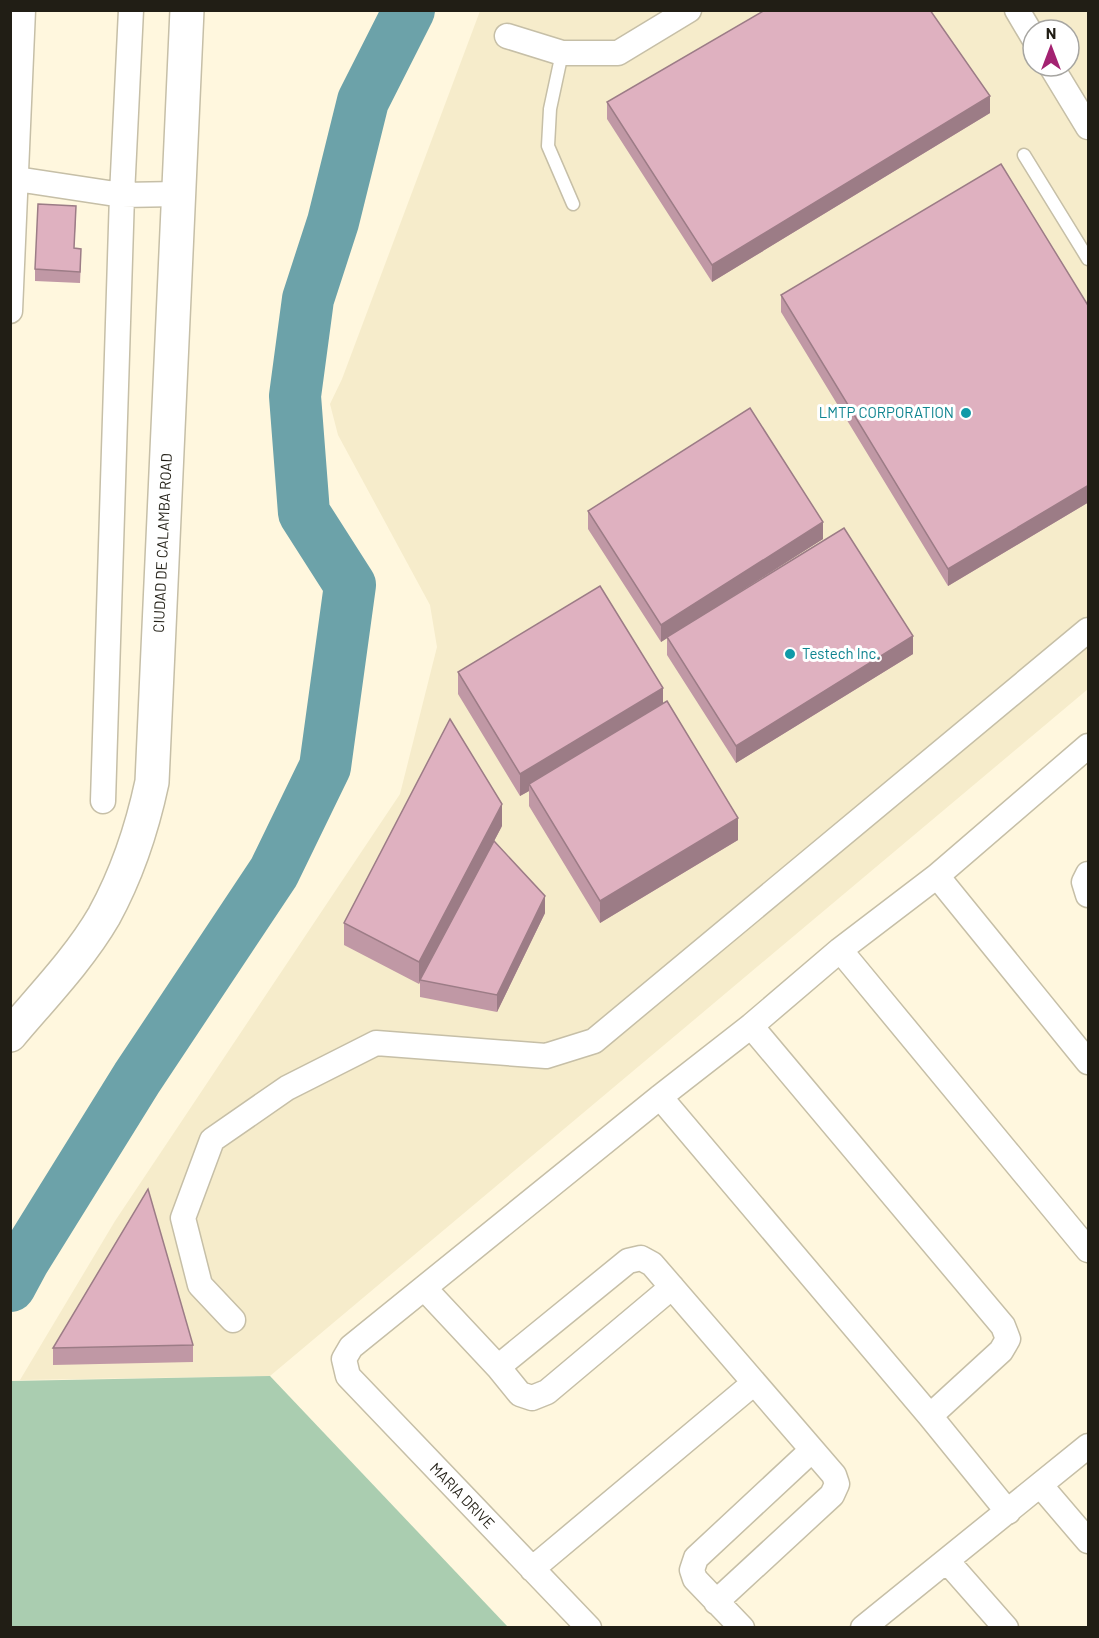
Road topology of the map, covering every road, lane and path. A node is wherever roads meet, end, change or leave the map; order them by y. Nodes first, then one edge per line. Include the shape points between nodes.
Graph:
1 (23, 10) edge
2 (131, 10) edge
3 (187, 10) edge
4 (689, 10) edge
5 (507, 36) dead end
6 (562, 53) junction
7 (1058, 78) edge
8 (1089, 127) edge
9 (1024, 154) dead end
10 (13, 178) edge
11 (178, 194) junction
12 (122, 195) junction
13 (573, 204) dead end
14 (1089, 259) edge
15 (10, 311) edge
16 (1089, 630) edge
17 (1089, 746) edge
18 (103, 801) dead end
19 (1089, 874) edge
20 (937, 876) junction
21 (1089, 895) edge
22 (840, 950) junction
23 (751, 1026) junction
24 (10, 1035) edge
25 (1089, 1062) edge
26 (660, 1097) junction
27 (1089, 1250) edge
28 (672, 1287) junction
29 (425, 1289) junction
30 (233, 1320) dead end
31 (498, 1367) junction
32 (754, 1383) junction
33 (930, 1416) junction
34 (1089, 1446) edge
35 (812, 1450) junction
36 (1041, 1486) junction
37 (1008, 1512) junction
38 (1089, 1541) edge
39 (947, 1561) junction
40 (532, 1569) junction
41 (716, 1602) junction
42 (589, 1628) edge
43 (742, 1628) edge
44 (863, 1628) edge
45 (1006, 1628) edge

1 - 10 street
2 - 12 street
3 - 11 main road, CIUDAD DE CALAMBA ROAD
4 - 6 street via 618,53
5 - 6 street
6 - 13 lane via 550,109 548,146
7 - 8 street
9 - 14 lane
10 - 12 street
10 - 15 street
11 - 12 street
11 - 24 main road, CIUDAD DE CALAMBA ROAD via 153,782 137,842 103,917
12 - 18 street
16 - 30 street via 594,1041 546,1056 375,1043 287,1088 212,1140 183,1218 200,1285
17 - 20 street
19 - 21 street via 1084,882
20 - 22 street
20 - 25 street
22 - 23 street
22 - 27 street
23 - 26 street
23 - 33 street via 1003,1326 1008,1339 1001,1352
26 - 29 street
26 - 33 street
28 - 31 street via 652,1264 641,1258 628,1261
28 - 31 street via 547,1392 532,1398 520,1394
28 - 32 street
29 - 31 street
29 - 40 street, MARIA DRIVE via 351,1347 344,1359 348,1376
32 - 35 street
32 - 40 street
33 - 37 street
34 - 36 street
35 - 41 street via 696,1558 692,1570 695,1579
35 - 41 street via 834,1474 837,1484 832,1495
36 - 37 street
36 - 38 street
37 - 39 street
39 - 44 street
39 - 45 street
40 - 42 street, MARIA DRIVE
41 - 43 street

